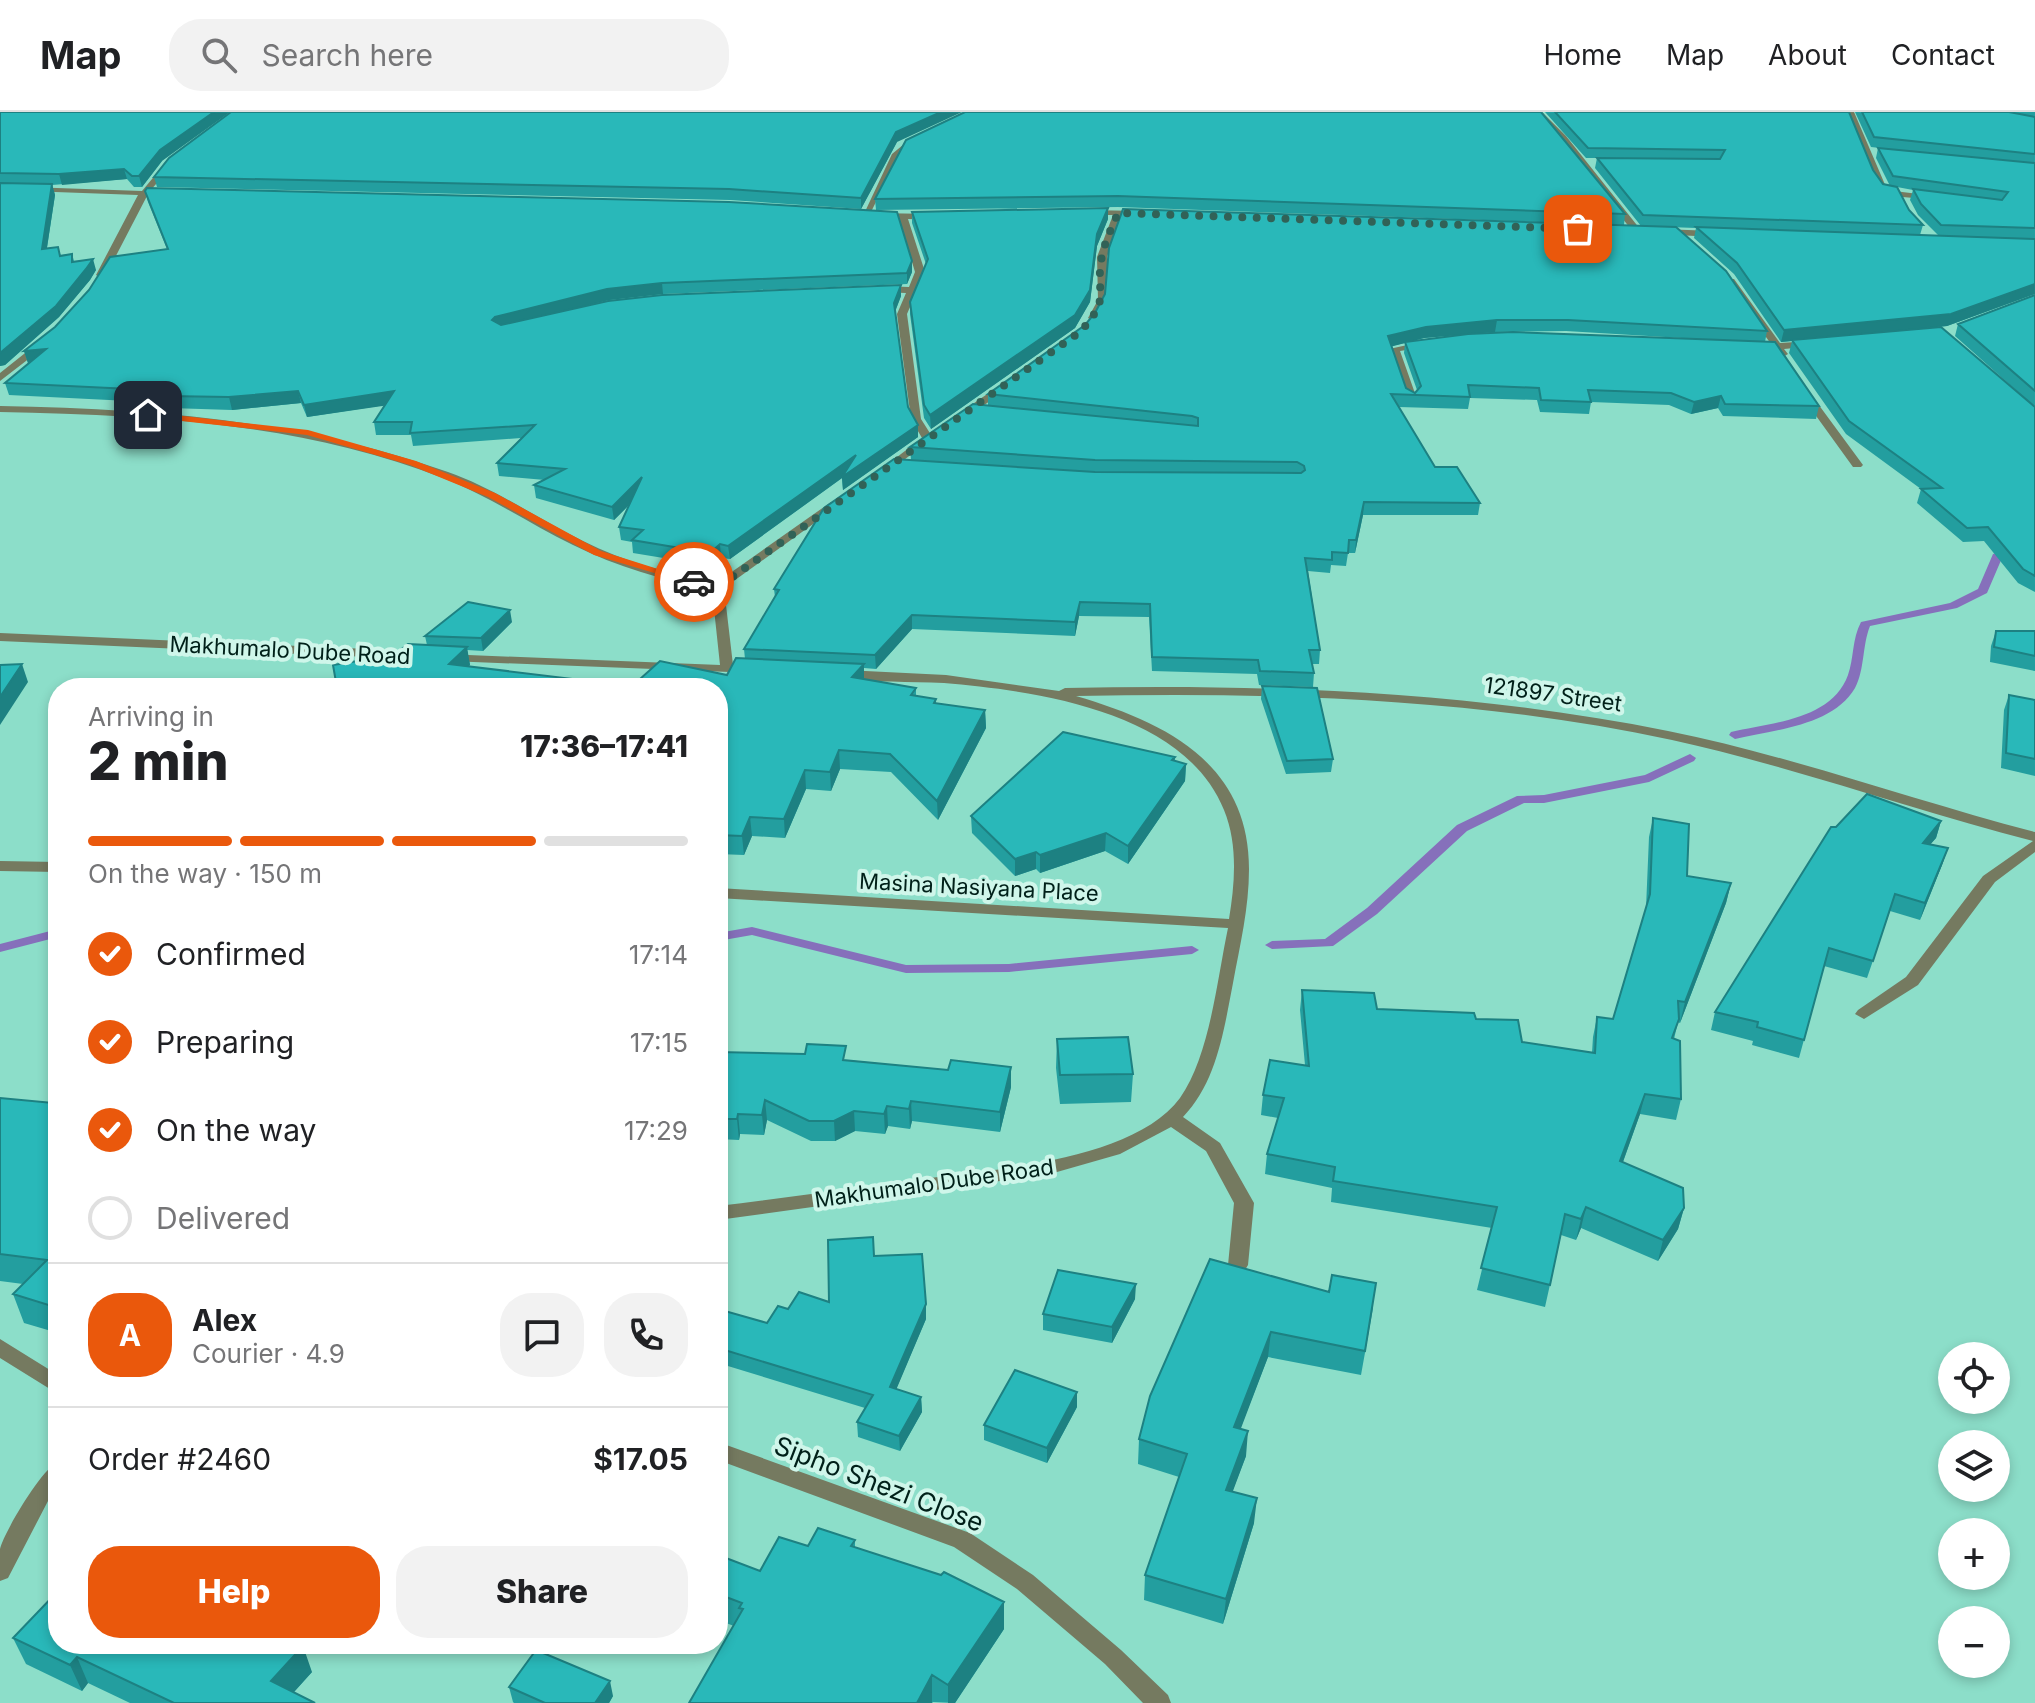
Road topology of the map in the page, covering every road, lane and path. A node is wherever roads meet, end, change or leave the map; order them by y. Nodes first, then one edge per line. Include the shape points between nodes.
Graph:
1 (1538, 112) edge
2 (1850, 112) edge
3 (923, 134) edge
4 (1866, 152) junction
5 (1879, 153) edge
6 (176, 159) edge
7 (1584, 163) junction
8 (1599, 163) edge
9 (0, 188) edge
10 (144, 193) junction
11 (182, 194) edge
12 (1941, 199) edge
13 (1075, 212) edge
14 (851, 213) edge
15 (1118, 213) junction
16 (866, 214) junction
17 (1157, 215) edge
18 (951, 216) edge
19 (903, 217) junction
20 (1621, 231) edge
21 (1637, 231) junction
22 (1678, 233) junction
23 (1725, 235) edge
24 (1691, 245) edge
25 (1720, 270) edge
26 (96, 284) edge
27 (860, 289) edge
28 (911, 290) junction
29 (56, 332) edge
30 (1080, 332) edge
31 (1437, 343) edge
32 (1823, 343) edge
33 (1778, 346) junction
34 (1738, 347) edge
35 (1793, 371) edge
36 (1022, 374) edge
37 (0, 378) edge
38 (1800, 383) edge
39 (1412, 399) edge
40 (0, 409) edge
41 (972, 410) junction
42 (987, 411) edge
43 (950, 423) edge
44 (939, 431) edge
45 (928, 438) junction
46 (895, 465) junction
47 (1857, 465) dead end
48 (910, 467) edge
49 (868, 482) edge
50 (842, 500) edge
51 (718, 587) junction
52 (0, 637) edge
53 (727, 669) junction
54 (771, 671) edge
55 (830, 673) edge
56 (1050, 692) junction
57 (2035, 837) edge
58 (2035, 845) edge
59 (0, 866) edge
60 (48, 867) edge
61 (728, 894) edge
62 (1237, 924) junction
63 (1864, 1014) dead end
64 (1171, 1118) junction
65 (728, 1212) edge
66 (1238, 1265) edge
67 (0, 1347) edge
68 (48, 1379) edge
69 (728, 1455) edge
70 (48, 1484) edge
71 (0, 1571) edge
72 (1159, 1703) edge

1 - 7 street
2 - 4 street
3 - 16 street via 896,154
4 - 5 street
4 - 12 street via 1882,188 1902,199
6 - 10 street
7 - 8 street
7 - 21 street
9 - 10 street
10 - 11 street
10 - 26 street
13 - 15 street
14 - 16 street
15 - 17 street
15 - 30 street via 1102,257 1103,300
16 - 19 street
18 - 19 street
19 - 28 street via 920,272
20 - 21 street
21 - 22 street
22 - 23 street
22 - 24 street
25 - 33 street
27 - 28 street
28 - 45 street via 902,314 904,333 916,419
29 - 37 street
31 - 39 street via 1394,349
32 - 33 street
33 - 34 street
33 - 35 street
36 - 41 street
38 - 47 street
40 - 51 street via 178,416 308,433 451,477 598,553
41 - 42 street
41 - 43 street
44 - 45 street
45 - 46 street
46 - 48 street
46 - 49 street
50 - 51 street
51 - 53 street
52 - 53 street, Makhumalo Dube Road
53 - 54 street, Makhumalo Dube Road
55 - 56 street, Makhumalo Dube Road
56 - 57 street, 121897 Street via 1390,698 1580,718 1671,735
56 - 62 street, Makhumalo Dube Road via 1152,728 1206,766 1232,810 1239,844
58 - 63 street via 1989,879 1912,981
59 - 60 street
61 - 62 street, Masina Nasiyana Place
62 - 64 street, Makhumalo Dube Road via 1211,1043 1193,1096
64 - 65 street, Makhumalo Dube Road via 1126,1142 1054,1168
64 - 66 street via 1213,1147 1244,1203
67 - 68 street
69 - 72 street, Sipho Shezi Close via 962,1540 1025,1582
70 - 71 street

